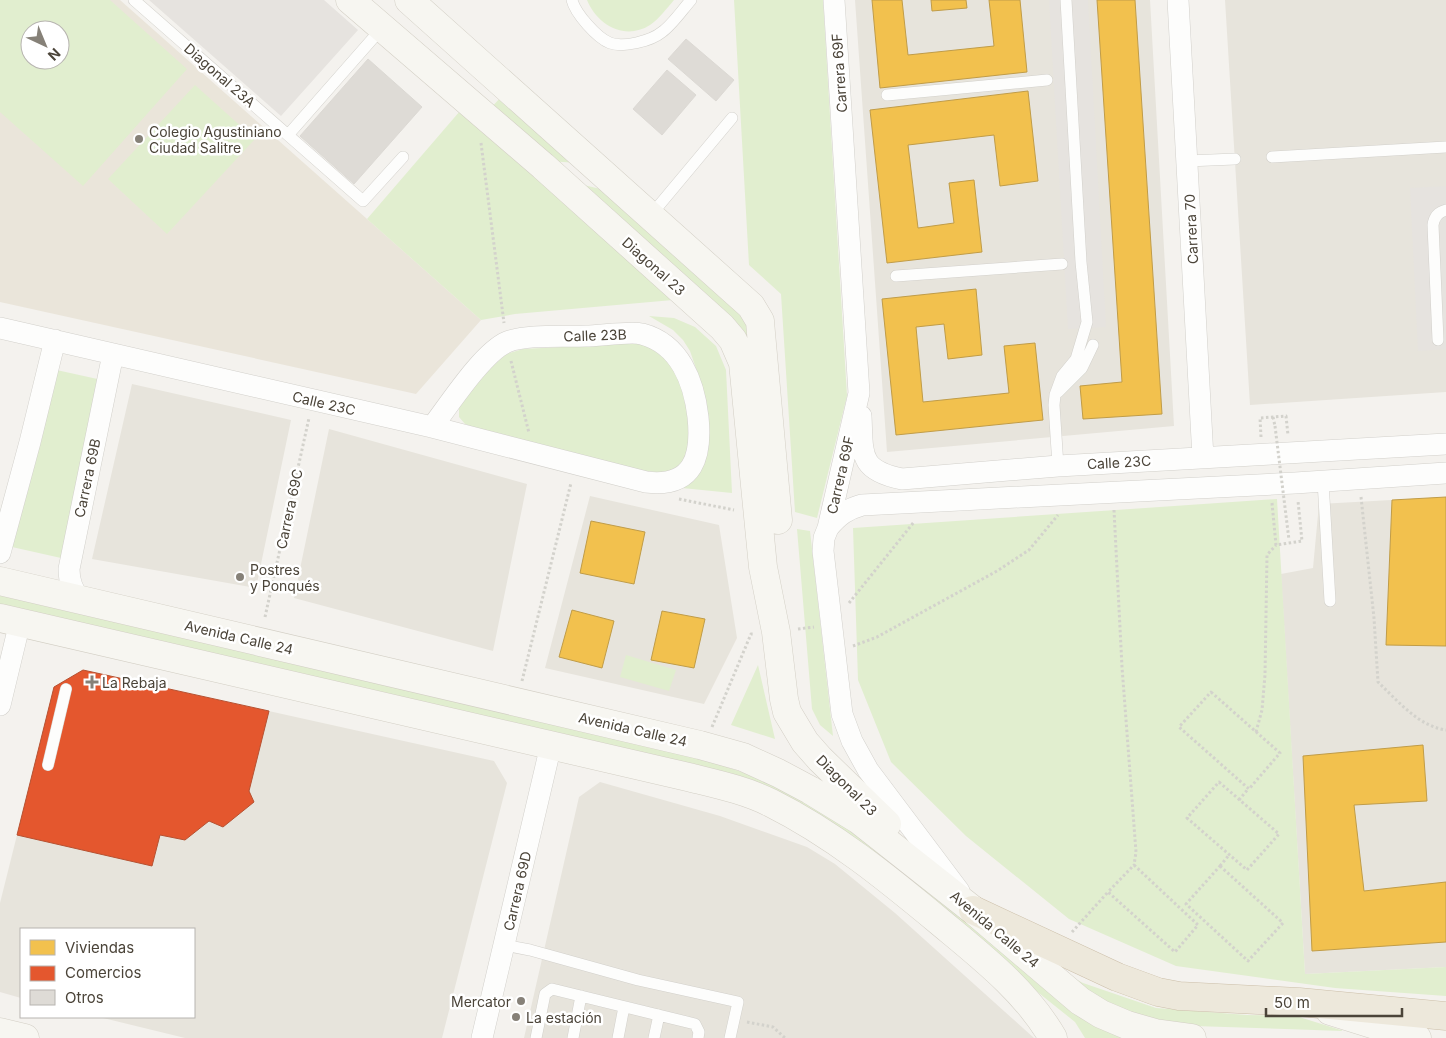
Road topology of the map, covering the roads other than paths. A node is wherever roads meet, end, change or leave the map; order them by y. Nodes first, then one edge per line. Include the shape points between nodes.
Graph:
1 (134, 0) edge
2 (350, 0) edge
3 (409, 0) edge
4 (572, 0) edge
5 (691, 0) edge
6 (834, 0) edge
7 (1066, 0) edge
8 (1178, 0) edge
9 (382, 28) junction
10 (1047, 80) dead end
11 (887, 95) dead end
12 (732, 118) dead end
13 (288, 135) junction
14 (1446, 147) edge
15 (403, 156) dead end
16 (1272, 157) dead end
17 (1235, 159) dead end
18 (1187, 161) junction
19 (542, 166) junction
20 (616, 184) junction
21 (1446, 210) edge
22 (651, 215) junction
23 (1062, 264) dead end
24 (896, 276) dead end
25 (0, 328) edge
26 (55, 340) junction
27 (1438, 340) dead end
28 (1093, 346) dead end
29 (113, 354) junction
30 (859, 393) junction
31 (1055, 395) junction
32 (432, 427) junction
33 (1446, 444) edge
34 (1203, 458) junction
35 (1058, 466) junction
36 (1446, 473) edge
37 (1323, 481) junction
38 (646, 482) joint
39 (828, 528) junction
40 (0, 553) edge
41 (0, 581) edge
42 (80, 600) junction
43 (1330, 602) dead end
44 (10, 620) edge
45 (764, 633) junction
46 (66, 689) dead end
47 (0, 705) edge
48 (551, 745) junction
49 (48, 765) dead end
50 (973, 910) junction
51 (504, 945) junction
52 (580, 996) junction
53 (1300, 1002) junction
54 (624, 1007) junction
55 (658, 1015) junction
56 (1446, 1016) edge
57 (0, 1032) edge
58 (25, 1038) edge
59 (482, 1038) edge
60 (536, 1038) edge
61 (573, 1038) edge
62 (618, 1038) edge
63 (654, 1038) edge
64 (698, 1038) edge
65 (730, 1038) edge
66 (1053, 1038) edge
67 (1192, 1038) edge
68 (1417, 1038) edge

1 - 13 lane, Diagonal 23A
2 - 9 main road, Diagonal 23
3 - 20 main road, Diagonal 23
4 - 5 lane via 589,27 610,43 636,44 662,33
6 - 30 street, Carrera 69F
7 - 31 lane via 1087,319 1076,359 1062,376
8 - 18 street, Carrera 70
9 - 13 lane
9 - 19 main road, Diagonal 23
10 - 11 lane
12 - 22 lane
13 - 15 lane, Diagonal 23A via 363,202
14 - 16 lane
17 - 18 lane
18 - 34 street, Carrera 70
19 - 20 main road
19 - 45 main road, Diagonal 23 via 733,340 743,364 763,567
20 - 22 main road, Diagonal 23
21 - 27 lane via 1435,217 1433,225
22 - 45 main road, Diagonal 23 via 746,300 760,321 781,559
23 - 24 lane
25 - 26 street, Calle 23C
26 - 29 street, Calle 23C
26 - 40 street
28 - 31 lane via 1082,368
29 - 32 street, Calle 23C
29 - 42 street, Carrera 69B via 69,569 69,579
30 - 35 street, Calle 23C via 864,455 875,470 885,475 902,478
30 - 39 street, Carrera 69F
31 - 35 lane
32 - 38 street, Calle 23C
32 - 38 street, Calle 23B via 488,354 507,342 534,337 641,334 659,341 676,356 688,375 696,397 700,433 696,460 687,472 659,484
33 - 34 street, Calle 23C
34 - 35 street, Calle 23C
36 - 37 street
37 - 39 street via 862,505 837,516
37 - 43 lane
39 - 50 street, Carrera 69F via 823,551 842,714 868,770
41 - 42 main road, Avenida Calle 24
42 - 50 main road, Avenida Calle 24 via 744,757 810,790 859,820
44 - 47 street
44 - 48 main road
45 - 50 main road, Diagonal 23 via 787,712 805,742
46 - 49 lane
48 - 51 street, Carrera 69D
48 - 66 main road via 734,789 771,803 807,824 873,868 968,946 1027,1000
50 - 53 highway via 1116,977 1158,992 1214,999
50 - 67 main road, Avenida Calle 24 via 1080,1001 1101,1014 1155,1033
51 - 59 street, Carrera 69D
51 - 65 lane via 738,1002
52 - 54 lane
52 - 60 lane via 552,989 545,994
52 - 61 lane
53 - 56 highway
53 - 68 main road
54 - 55 lane
54 - 62 lane
55 - 63 lane
55 - 64 lane via 695,1024
57 - 58 main road

